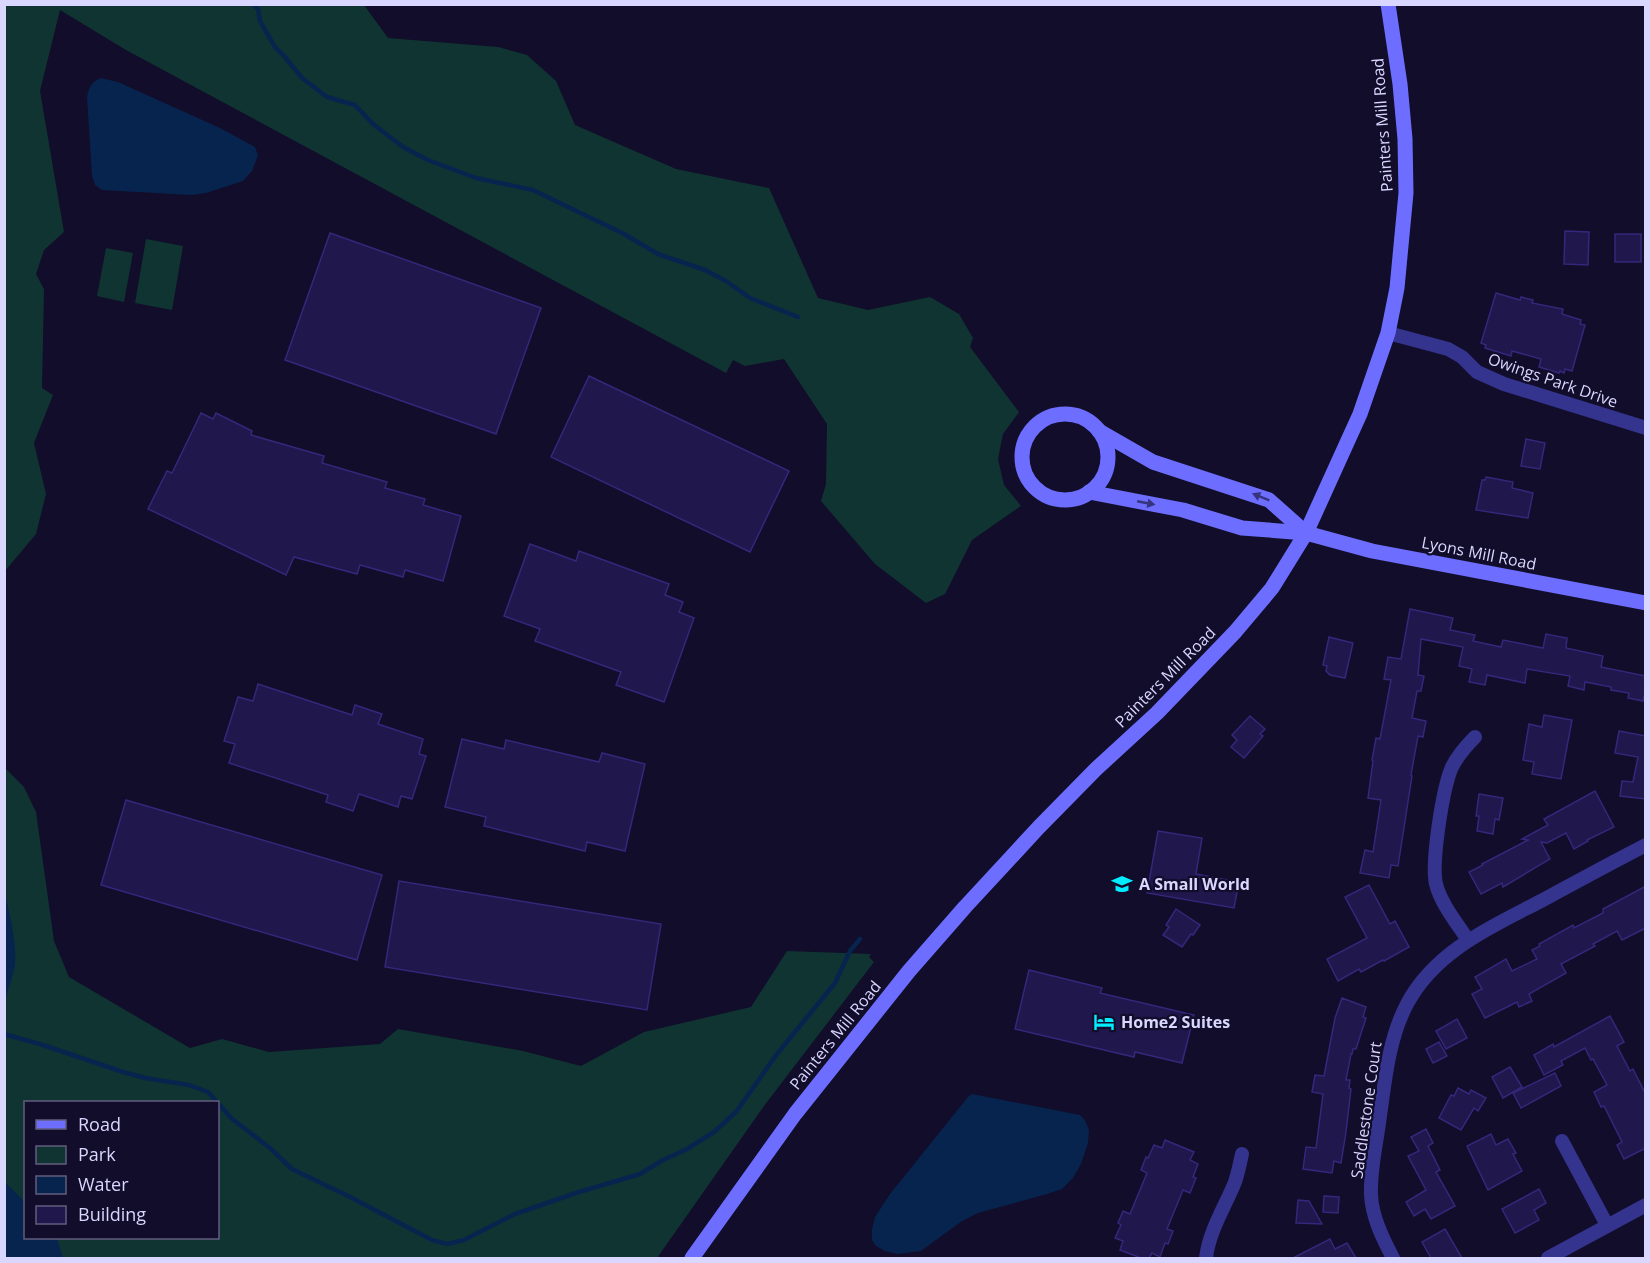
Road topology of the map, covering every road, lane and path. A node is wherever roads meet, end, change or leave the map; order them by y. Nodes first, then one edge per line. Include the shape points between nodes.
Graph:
1 (1388, 4) edge
2 (1388, 333) junction
3 (1646, 428) edge
4 (1098, 430) junction
5 (1089, 492) junction
6 (1306, 533) junction
7 (1646, 603) edge
8 (1474, 737) dead end
9 (1646, 845) edge
10 (1468, 940) junction
11 (1562, 1141) dead end
12 (1242, 1154) dead end
13 (1646, 1204) edge
14 (1607, 1225) junction
15 (705, 1240) junction
16 (692, 1258) edge
17 (705, 1258) edge
18 (1206, 1258) edge
19 (1393, 1258) edge
20 (1548, 1258) edge

1 - 2 main road, Painters Mill Road via 1400,84 1406,193 1397,288
2 - 3 street, Owings Park Drive via 1448,349 1477,372 1504,384
2 - 6 main road, Painters Mill Road via 1360,414
4 - 5 main road via 1105,441 1108,460 1102,479
4 - 5 main road, Lyons Mill Road via 1072,415 1047,418 1034,428 1023,449 1025,472 1043,494 1069,500
6 -> 4 main road, Lyons Mill Road via 1269,500 1153,462
5 -> 6 main road, Lyons Mill Road via 1183,510 1242,528
6 - 7 main road, Lyons Mill Road via 1372,551
6 - 15 main road, Painters Mill Road via 1272,588 1235,632 1039,827 909,971 795,1114
8 - 10 street via 1461,751 1447,781 1435,869 1443,901
9 - 10 street, Saddlestone Court
10 - 19 street, Saddlestone Court via 1420,983 1395,1033 1387,1066 1371,1196 1375,1218
11 - 14 street
12 - 18 street
13 - 14 street
14 - 20 street
15 - 16 main road, Painters Mill Road
15 - 17 main road

